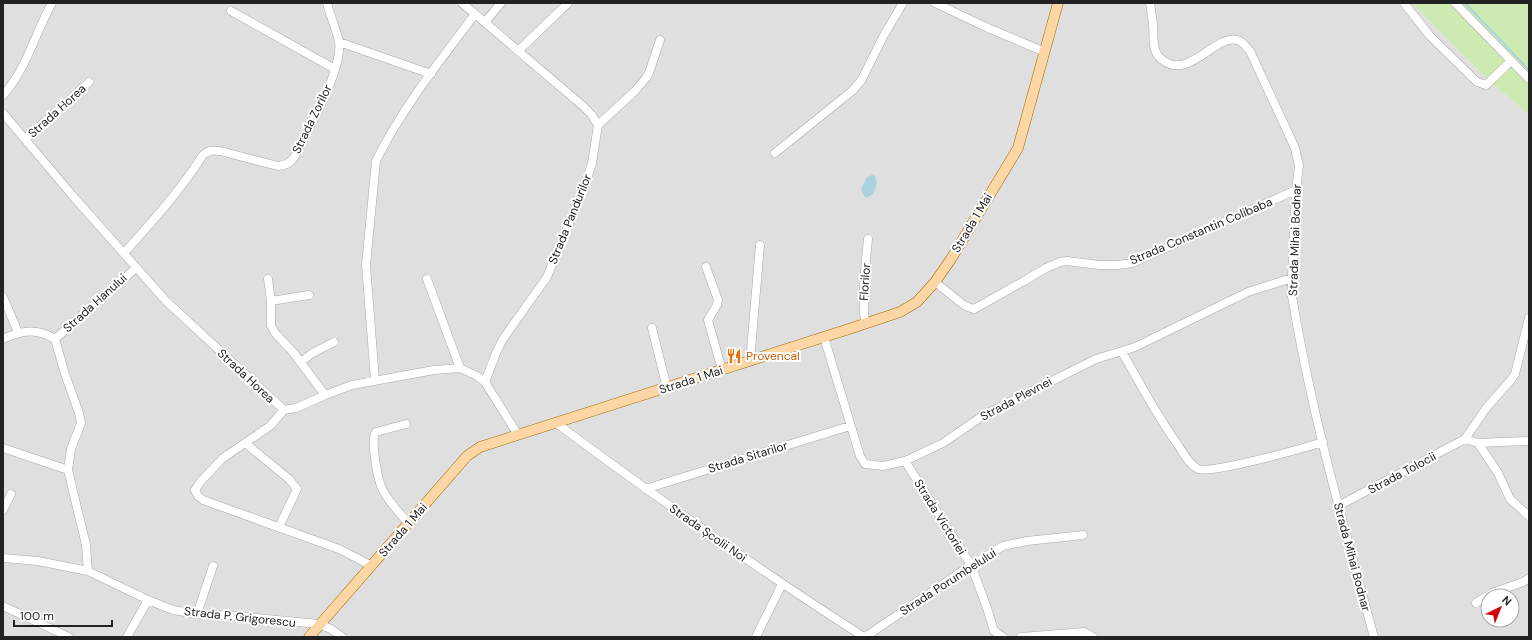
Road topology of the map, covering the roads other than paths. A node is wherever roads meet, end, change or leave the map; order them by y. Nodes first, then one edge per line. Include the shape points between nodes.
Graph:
1 (52, 3) edge
2 (326, 3) edge
3 (462, 3) edge
4 (502, 3) edge
5 (568, 3) edge
6 (903, 3) edge
7 (936, 3) edge
8 (1058, 3) edge
9 (1150, 3) edge
10 (1404, 3) edge
11 (1455, 3) edge
12 (231, 11) dead end
13 (475, 14) junction
14 (485, 22) junction
15 (660, 40) dead end
16 (339, 42) junction
17 (518, 51) junction
18 (1045, 52) junction
19 (1511, 60) junction
20 (335, 69) junction
21 (431, 74) junction
22 (1529, 79) edge
23 (89, 82) dead end
24 (3, 94) edge
25 (3, 113) edge
26 (598, 125) junction
27 (25, 139) junction
28 (775, 153) dead end
29 (1296, 190) junction
30 (868, 240) dead end
31 (760, 245) dead end
32 (124, 253) junction
33 (136, 268) junction
34 (706, 268) dead end
35 (1292, 278) junction
36 (268, 279) dead end
37 (427, 279) dead end
38 (935, 282) junction
39 (309, 295) dead end
40 (3, 297) edge
41 (271, 301) junction
42 (1529, 318) edge
43 (865, 324) junction
44 (652, 328) dead end
45 (18, 332) junction
46 (824, 337) junction
47 (3, 339) edge
48 (55, 339) junction
49 (334, 342) dead end
50 (1122, 352) junction
51 (750, 361) junction
52 (301, 362) junction
53 (460, 368) junction
54 (722, 370) junction
55 (375, 380) junction
56 (485, 382) junction
57 (667, 388) junction
58 (325, 394) junction
59 (284, 410) junction
60 (556, 423) junction
61 (406, 424) dead end
62 (850, 426) junction
63 (518, 435) junction
64 (1465, 439) junction
65 (1529, 441) edge
66 (1323, 442) junction
67 (245, 443) junction
68 (1478, 443) junction
69 (3, 448) edge
70 (904, 461) junction
71 (68, 470) junction
72 (645, 489) junction
73 (11, 494) dead end
74 (1338, 506) junction
75 (3, 510) edge
76 (1529, 516) edge
77 (409, 524) junction
78 (279, 527) junction
79 (1083, 535) dead end
80 (3, 558) edge
81 (970, 565) junction
82 (213, 566) dead end
83 (372, 566) junction
84 (88, 571) junction
85 (1529, 578) edge
86 (782, 584) junction
87 (148, 600) junction
88 (1476, 603) dead end
89 (3, 606) edge
90 (197, 614) junction
91 (319, 624) junction
92 (69, 637) edge
93 (127, 637) edge
94 (309, 637) edge
95 (342, 637) edge
96 (756, 637) edge
97 (865, 637) edge
98 (1003, 637) edge
99 (1021, 637) edge
100 (1093, 637) edge
101 (1374, 637) edge

1 - 24 street via 22,68
2 - 16 street, Strada Zorilor
3 - 13 street
4 - 14 street
5 - 17 street
6 - 28 street via 861,81
7 - 18 street
8 - 18 main road, Strada 1 Mai
9 - 29 street, Strada Mihai Bodnar via 1156,52 1168,64 1186,64 1231,40 1242,42 1250,51 1296,148 1299,166
10 - 19 street via 1430,36 1477,82 1486,85
11 - 19 street
12 - 20 street
13 - 14 street
13 - 21 street
14 - 17 street
15 - 26 street via 646,78
16 - 20 street, Strada Zorilor
16 - 21 street
17 - 26 street via 591,114
18 - 38 main road, Strada 1 Mai via 1018,148
19 - 22 street
20 - 32 street, Strada Zorilor via 290,162 278,166 220,151 208,151 151,224
21 - 55 street via 376,161 366,265
23 - 27 street, Strada Horea
25 - 27 street, Strada Horea
26 - 56 street, Strada Pandurilor via 586,182 547,277 503,339
27 - 32 street, Strada Horea
29 - 35 street, Strada Mihai Bodnar
29 - 38 street, Strada Constantin Colibaba via 1132,263 1100,265 1060,262 974,309 965,306
30 - 43 street, Florilor via 864,269
31 - 51 street
32 - 33 street, Strada Horea
33 - 48 street, Strada Hanului
33 - 59 street, Strada Horea via 166,301
34 - 54 street via 718,300 708,320
35 - 50 street, Strada Plevnei via 1248,292
35 - 66 street, Strada Mihai Bodnar via 1295,312
36 - 41 street
37 - 53 street
38 - 43 main road, Strada 1 Mai via 918,302 900,312
39 - 41 street
40 - 45 street
41 - 52 street via 271,325
42 - 64 street, Strada Tolocii via 1511,380 1487,407
43 - 46 main road, Strada 1 Mai
44 - 57 street
45 - 47 street
45 - 48 street via 44,333
46 - 51 main road, Strada 1 Mai
46 - 62 street, Strada Plevnei
48 - 71 street, Strada Hanului via 81,423 71,449
49 - 52 street
50 - 66 street via 1163,424 1197,468 1207,469 1253,461
50 - 70 street, Strada Plevnei via 1096,359 1034,389 984,415 943,443
51 - 54 main road, Strada 1 Mai
52 - 58 street
53 - 55 street, Strada Horea
53 - 56 street
54 - 57 main road, Strada 1 Mai
55 - 58 street, Strada Horea
56 - 63 street
57 - 60 main road, Strada 1 Mai
58 - 59 street, Strada Horea via 296,408
59 - 67 street via 270,426
60 - 63 main road, Strada 1 Mai
60 - 72 street, Strada Școlii Noi
61 - 77 street via 376,432 373,444 383,492
62 - 70 street, Strada Plevnei via 860,456 866,464 883,466
62 - 72 street, Strada Sitarilor
63 - 77 main road, Strada 1 Mai via 473,451
64 - 68 street
64 - 74 street, Strada Tolocii
65 - 68 street
66 - 74 street, Strada Mihai Bodnar
67 - 78 street via 289,479 297,489
67 - 78 street via 214,467 201,481 195,490 196,493 203,500
68 - 76 street via 1498,473 1510,499
69 - 71 street
70 - 81 street, Strada Victoriei
71 - 84 street, Strada Hanului via 86,545
72 - 86 street, Strada Școlii Noi
73 - 75 street
74 - 101 street, Strada Mihai Bodnar
77 - 83 main road, Strada 1 Mai
78 - 83 street via 339,549
79 - 81 street, Strada Porumbelului via 1003,546
80 - 84 street, Strada P. Grigorescu via 38,561
81 - 97 street, Strada Porumbelului
81 - 98 street, Strada Victoriei via 994,631
82 - 90 street
83 - 91 main road, Strada 1 Mai
84 - 87 street, Strada P. Grigorescu
85 - 88 street via 1492,593
86 - 96 street
86 - 97 street, Strada Școlii Noi
87 - 90 street, Strada P. Grigorescu via 173,610
87 - 93 street
89 - 92 street
90 - 91 street, Strada P. Grigorescu
91 - 94 main road, Strada 1 Mai
91 - 95 street
99 - 100 street via 1084,632

